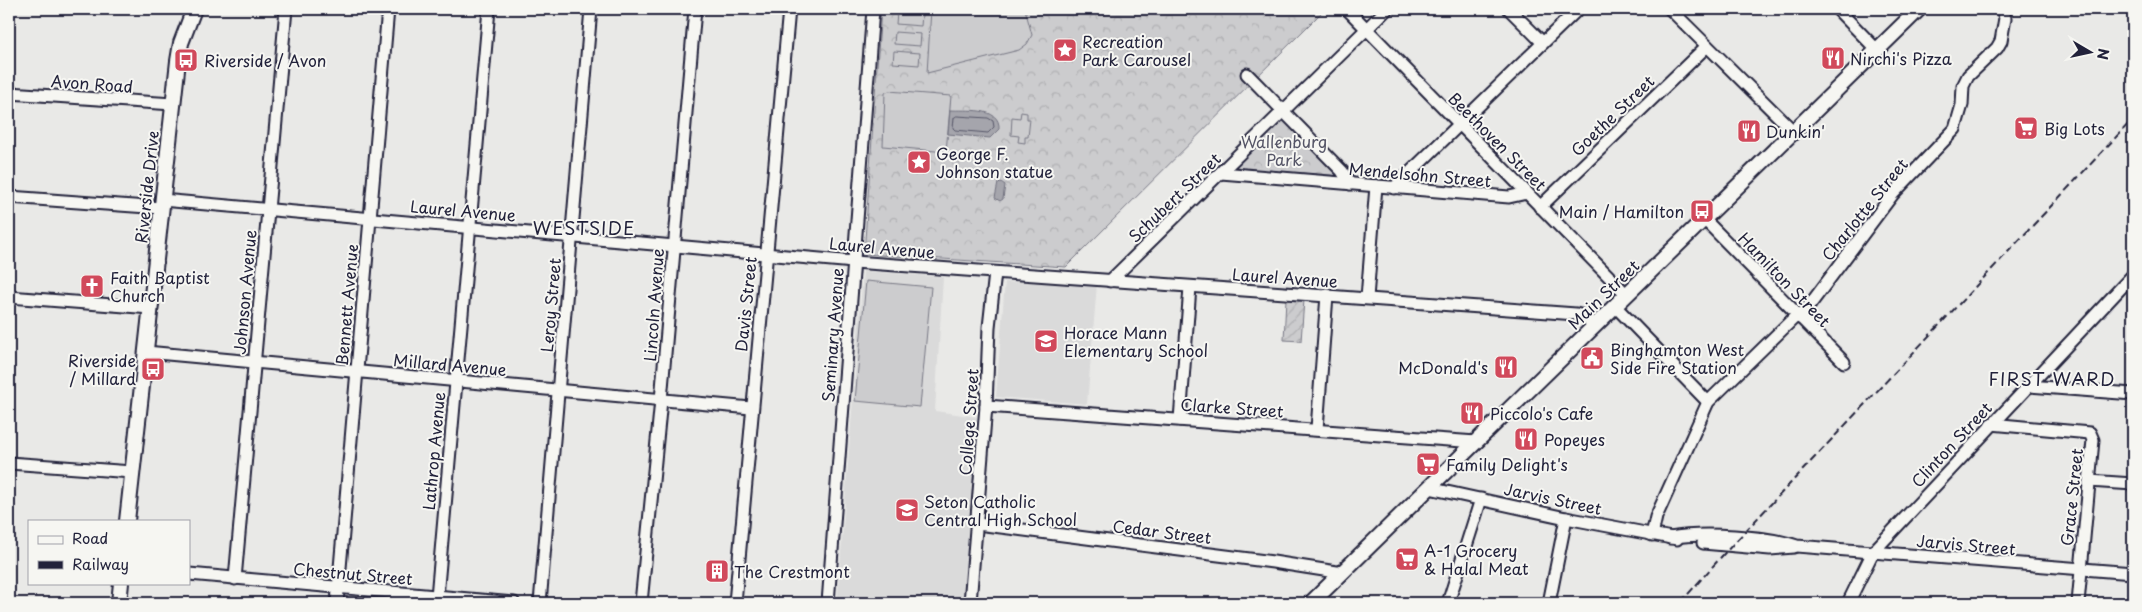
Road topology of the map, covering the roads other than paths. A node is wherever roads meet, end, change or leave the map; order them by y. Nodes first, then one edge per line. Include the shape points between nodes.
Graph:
1 (194, 9) edge
2 (286, 9) edge
3 (388, 9) edge
4 (489, 9) edge
5 (591, 9) edge
6 (694, 9) edge
7 (789, 9) edge
8 (873, 9) edge
9 (1347, 9) edge
10 (1387, 9) edge
11 (1509, 9) edge
12 (1578, 9) edge
13 (1670, 9) edge
14 (1837, 9) edge
15 (1919, 9) edge
16 (2002, 9) edge
17 (1366, 29) junction
18 (1543, 43) junction
19 (1707, 46) junction
20 (1877, 50) junction
21 (1247, 74) dead end
22 (9, 93) edge
23 (173, 104) junction
24 (1284, 111) junction
25 (1459, 125) junction
26 (1794, 132) junction
27 (1221, 173) junction
28 (1350, 184) junction
29 (1376, 186) junction
30 (1394, 188) junction
31 (1527, 193) junction
32 (9, 197) edge
33 (162, 204) junction
34 (1540, 207) junction
35 (268, 209) junction
36 (370, 218) junction
37 (1704, 219) junction
38 (470, 227) junction
39 (572, 236) junction
40 (673, 246) junction
41 (766, 254) junction
42 (854, 262) junction
43 (995, 273) junction
44 (2133, 275) edge
45 (1110, 281) junction
46 (1190, 287) junction
47 (1327, 295) junction
48 (1627, 295) junction
49 (9, 297) edge
50 (1367, 298) junction
51 (1615, 306) junction
52 (151, 308) junction
53 (1798, 317) junction
54 (1595, 326) junction
55 (146, 352) junction
56 (254, 362) junction
57 (1844, 362) dead end
58 (357, 372) junction
59 (456, 381) junction
60 (2029, 386) junction
61 (559, 390) junction
62 (2133, 394) edge
63 (661, 400) junction
64 (1708, 402) junction
65 (986, 406) junction
66 (751, 408) junction
67 (1180, 420) junction
68 (1991, 424) junction
69 (1317, 429) junction
70 (1476, 442) junction
71 (9, 463) edge
72 (132, 472) junction
73 (2089, 481) junction
74 (2133, 484) edge
75 (1429, 488) junction
76 (1481, 499) junction
77 (1566, 518) junction
78 (127, 520) edge
79 (977, 524) junction
80 (1652, 535) junction
81 (1873, 552) junction
82 (2080, 569) junction
83 (2133, 572) edge
84 (1343, 573) junction
85 (190, 574) edge
86 (235, 579) junction
87 (120, 584) edge
88 (338, 588) junction
89 (437, 597) junction
90 (118, 603) edge
91 (337, 603) edge
92 (514, 603) edge
93 (540, 603) edge
94 (641, 603) edge
95 (735, 603) edge
96 (828, 603) edge
97 (970, 603) edge
98 (1311, 603) edge
99 (1448, 603) edge
100 (1549, 603) edge
101 (1848, 603) edge
102 (2078, 603) edge

1 - 23 main road, Riverside Drive via 179,52
2 - 35 street, Johnson Avenue
3 - 36 street, Bennett Avenue
4 - 38 street, Lathrop Avenue
5 - 39 street, Leroy Street
6 - 40 street, Lincoln Avenue
7 - 41 street, Davis Street
8 - 42 street, Seminary Avenue
9 - 17 street, Beethoven Street
10 - 17 street, Schubert Street
11 - 18 street
12 - 18 street
13 - 19 street
14 - 20 street
15 - 20 main road, Main Street
16 - 53 street, Charlotte Street via 2004,24 2000,42 1968,76 1955,129 1893,194
17 - 24 street, Schubert Street
17 - 25 street, Beethoven Street
18 - 25 street
19 - 26 street
19 - 34 street, Goethe Street
20 - 26 main road, Main Street
21 - 24 street
22 - 23 street, Avon Road
23 - 33 main road, Riverside Drive
24 - 27 street, Schubert Street
24 - 28 street via 1342,171
25 - 30 street
25 - 31 street, Beethoven Street
26 - 37 main road, Main Street
27 - 28 street, Mendelsohn Street
27 - 45 street, Schubert Street
28 - 29 street, Mendelsohn Street
29 - 30 street, Mendelsohn Street
29 - 50 street
30 - 31 street, Mendelsohn Street via 1509,197
31 - 34 street, Beethoven Street
32 - 33 street, Laurel Avenue
33 - 35 street, Laurel Avenue
33 - 52 main road, Riverside Drive
34 - 48 street, Beethoven Street
35 - 36 street, Laurel Avenue
35 - 56 street, Johnson Avenue
36 - 38 street, Laurel Avenue
36 - 58 street, Bennett Avenue
37 - 48 main road, Main Street
37 - 53 street, Hamilton Street
38 - 39 street, Laurel Avenue
38 - 59 street, Lathrop Avenue
39 - 40 street, Laurel Avenue
39 - 61 street, Leroy Street
40 - 41 street, Laurel Avenue
40 - 63 street, Lincoln Avenue
41 - 42 street, Laurel Avenue
41 - 66 street, Davis Street
42 - 43 street, Laurel Avenue
42 - 96 street, Seminary Avenue
43 - 45 street, Laurel Avenue
43 - 65 street, College Street
44 - 60 street, Clinton Street
45 - 46 street, Laurel Avenue
46 - 47 street, Laurel Avenue
46 - 67 street
47 - 50 street, Laurel Avenue
47 - 69 street
48 - 51 main road, Main Street
49 - 52 street
50 - 54 street, Laurel Avenue via 1576,314 1584,316
51 - 54 main road, Main Street
51 - 64 street
52 - 55 main road, Riverside Drive
53 - 57 street, Hamilton Street
53 - 64 street, Charlotte Street
54 - 70 main road, Main Street
55 - 56 street, Millard Avenue
55 - 72 main road, Riverside Drive
56 - 58 street, Millard Avenue
56 - 86 street, Johnson Avenue
58 - 59 street, Millard Avenue
58 - 88 street, Bennett Avenue
59 - 61 street, Millard Avenue
59 - 89 street, Lathrop Avenue
60 - 62 street
60 - 68 street, Clinton Street
61 - 63 street, Millard Avenue
61 - 93 street, Leroy Street
63 - 66 street, Millard Avenue
63 - 94 street, Lincoln Avenue
64 - 80 street, Charlotte Street via 1656,517
65 - 67 street, Clarke Street
65 - 79 street, College Street
66 - 95 street, Davis Street
67 - 69 street, Clarke Street
68 - 73 street, Grace Street via 2090,433 2093,440
68 - 81 street, Clinton Street
69 - 70 street, Clarke Street
70 - 75 main road, Main Street
71 - 72 street
72 - 78 main road, Riverside Drive
73 - 74 street
73 - 82 street, Grace Street
75 - 76 street, Jarvis Street
75 - 84 main road, Main Street
76 - 77 street, Jarvis Street
76 - 99 street
77 - 80 street, Jarvis Street
77 - 100 street
79 - 84 street, Cedar Street
79 - 97 street, College Street
80 - 81 street, Jarvis Street via 1773,540 1797,546
81 - 82 street, Jarvis Street
81 - 101 street, Clinton Street
82 - 83 street, Jarvis Street
82 - 102 street, Grace Street
84 - 98 main road, Main Street
85 - 86 street, Chestnut Street
86 - 88 street, Chestnut Street
87 - 90 main road
88 - 89 street, Chestnut Street
88 - 91 street, Bennett Avenue
89 - 92 street, Chestnut Street

